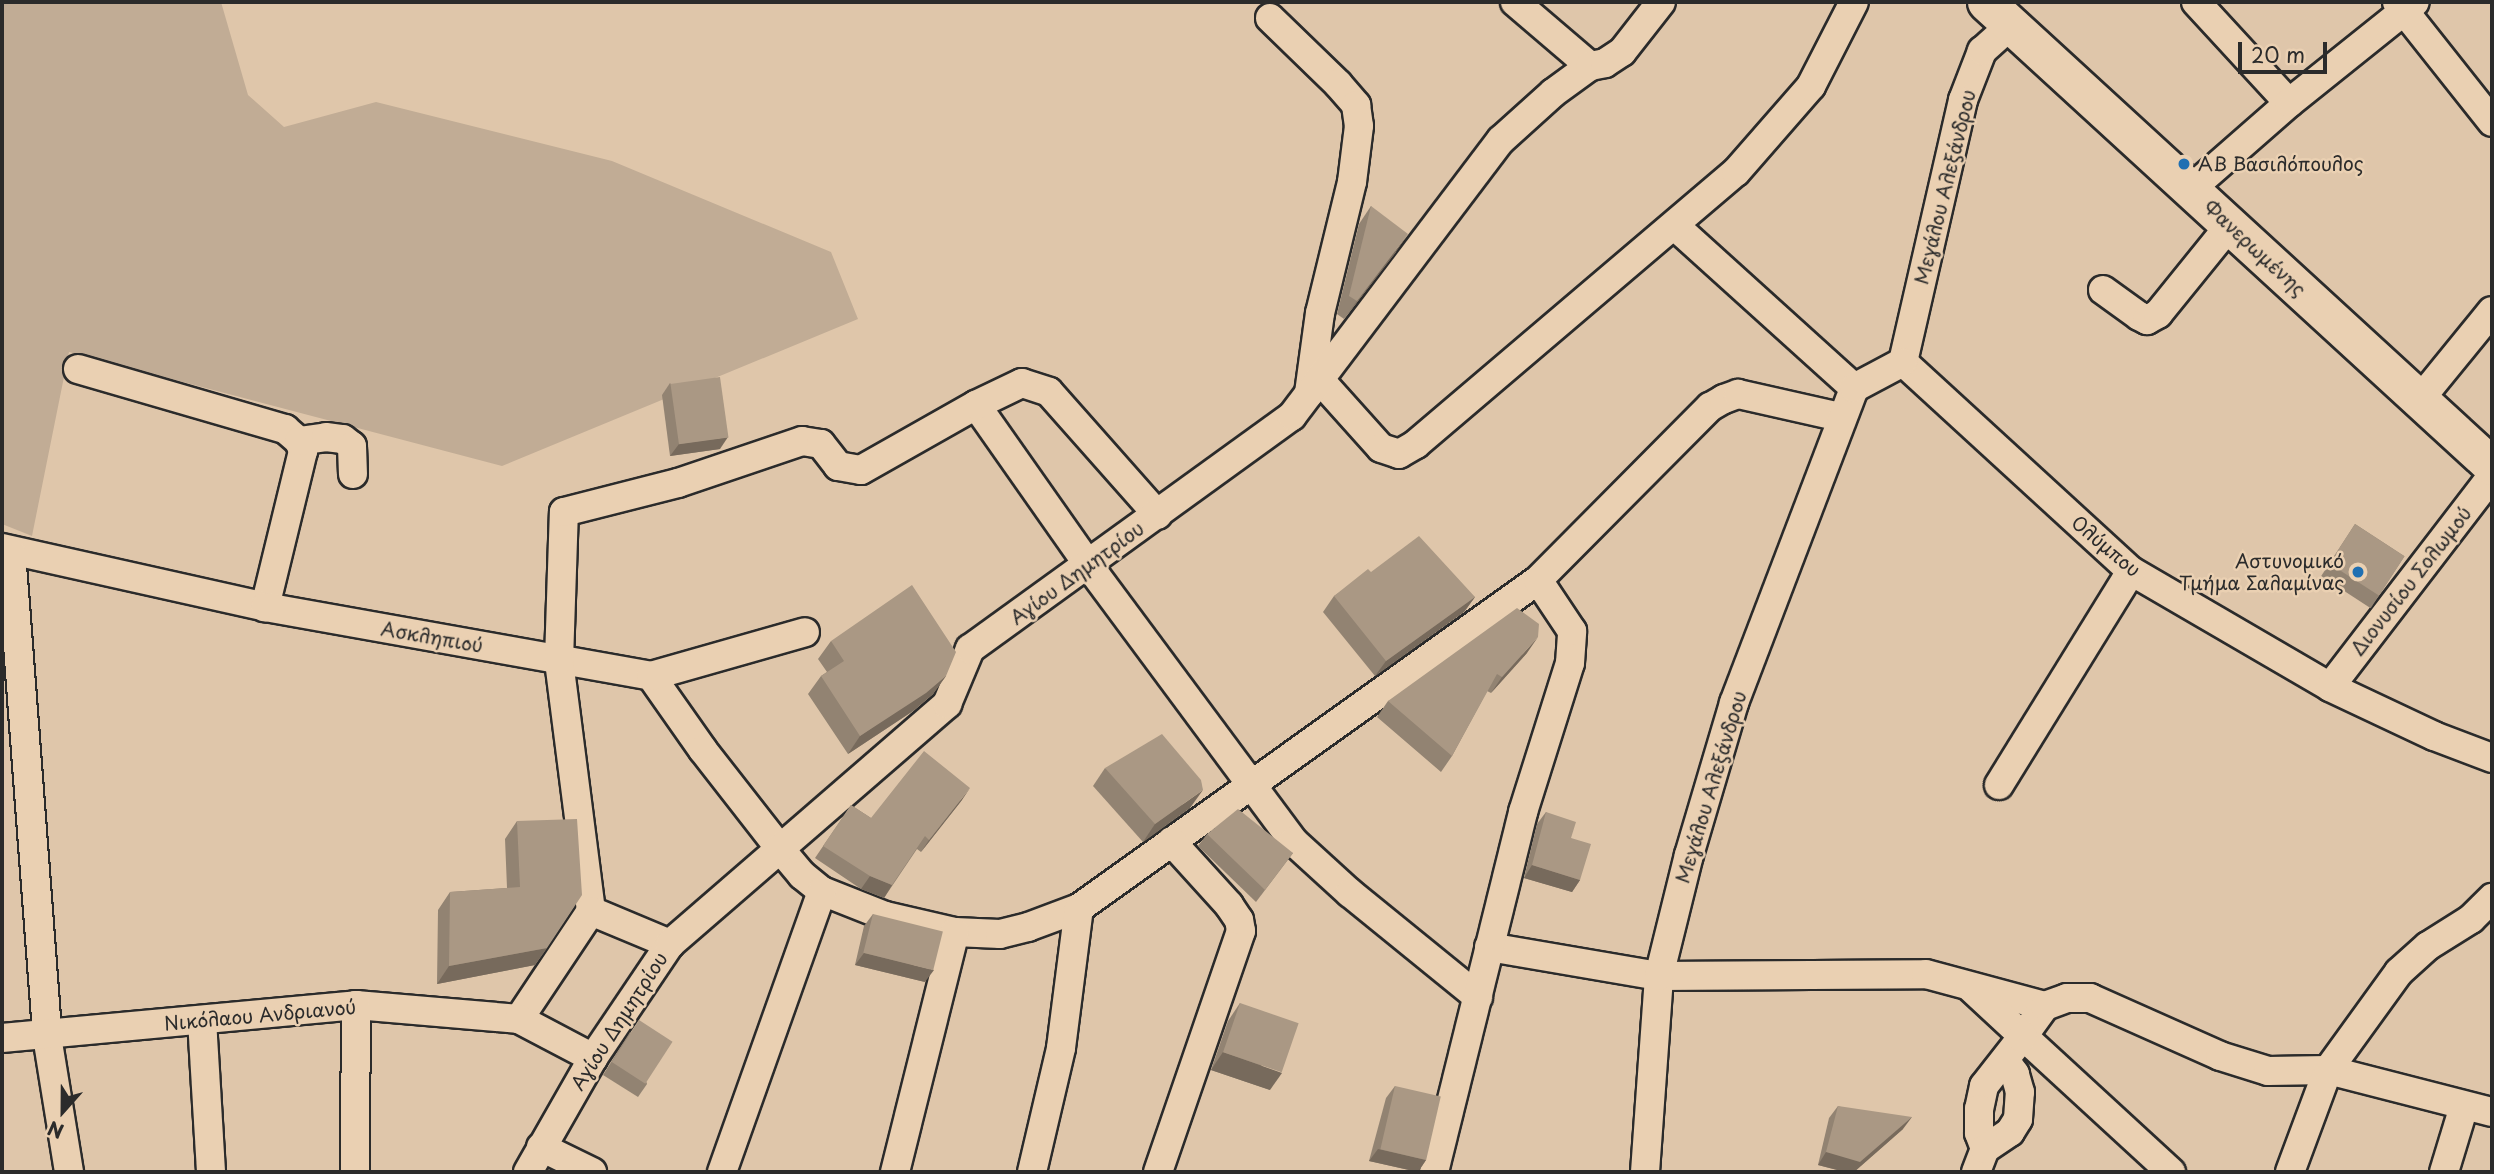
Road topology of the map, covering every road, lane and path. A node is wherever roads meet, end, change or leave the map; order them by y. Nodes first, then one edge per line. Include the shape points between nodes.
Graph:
1 (1661, 2) edge
2 (1854, 2) edge
3 (2196, 2) edge
4 (2406, 5) edge
5 (1529, 7) edge
6 (2008, 10) edge
7 (1270, 18) dead end
8 (1590, 66) junction
9 (2289, 103) junction
10 (2492, 122) edge
11 (2192, 188) junction
12 (2230, 225) junction
13 (1675, 226) junction
14 (2103, 290) dead end
15 (2492, 311) edge
16 (1903, 362) junction
17 (78, 369) dead end
18 (1315, 388) junction
19 (1854, 388) junction
20 (2421, 398) junction
21 (976, 405) junction
22 (1840, 417) junction
23 (299, 441) junction
24 (2492, 466) edge
25 (353, 474) dead end
26 (2492, 476) edge
27 (1158, 515) junction
28 (7, 550) edge
29 (1089, 566) junction
30 (2131, 571) junction
31 (1538, 580) junction
32 (265, 607) junction
33 (805, 632) dead end
34 (559, 660) junction
35 (651, 676) junction
36 (2330, 687) junction
37 (2492, 758) edge
38 (1249, 784) junction
39 (1998, 785) dead end
40 (1171, 841) junction
41 (781, 850) junction
42 (822, 891) junction
43 (2492, 898) edge
44 (1079, 908) junction
45 (591, 911) junction
46 (2482, 924) edge
47 (956, 932) junction
48 (670, 944) junction
49 (1489, 947) junction
50 (1659, 976) junction
51 (1965, 983) junction
52 (1478, 997) junction
53 (356, 1005) junction
54 (2045, 1006) junction
55 (519, 1019) junction
56 (202, 1020) junction
57 (47, 1036) junction
58 (2023, 1036) junction
59 (2, 1038) edge
60 (593, 1058) junction
61 (2005, 1060) junction
62 (2328, 1070) junction
63 (2464, 1106) junction
64 (2492, 1112) edge
65 (541, 1147) junction
66 (1980, 1161) edge
67 (69, 1172) edge
68 (211, 1172) edge
69 (355, 1172) edge
70 (528, 1172) edge
71 (592, 1172) edge
72 (722, 1172) edge
73 (895, 1172) edge
74 (1032, 1172) edge
75 (1158, 1172) edge
76 (1434, 1172) edge
77 (1645, 1172) edge
78 (2171, 1172) edge
79 (2290, 1172) edge
80 (2444, 1172) edge

1 - 8 street, Αγίου Δημητρίου via 1622,52
2 - 13 street via 1811,86 1736,172
3 - 9 street
4 - 9 street
4 - 10 street
5 - 8 street
6 - 11 main road, Φανερωμένης
6 - 16 street, Μεγάλου Αλεξάνδρου via 1982,51 1963,100
7 - 18 street via 1356,105 1359,126 1352,182 1320,313
8 - 18 street, Αγίου Δημητρίου via 1501,140
9 - 11 street
11 - 12 main road, Φανερωμένης
12 - 14 street via 2158,314 2147,320
12 - 20 main road, Φανερωμένης
13 - 18 street via 1453,416 1399,454 1381,448
13 - 19 street
15 - 20 street
16 - 19 street
16 - 30 street, Ολύμπου
17 - 23 street via 285,429
18 - 27 street, Αγίου Δημητρίου via 1292,416
19 - 22 street, Μεγάλου Αλεξάνδρου
20 - 24 main road, Φανερωμένης
21 - 27 street via 1022,383 1049,392
21 - 29 street
21 - 34 street via 861,470 838,466 821,444 802,440 678,483 564,512
22 - 31 street via 1738,394 1724,398
22 - 50 street, Μεγάλου Αλεξάνδρου via 1734,703
23 - 25 street via 343,439 352,446
23 - 32 street via 303,451
26 - 36 street, Διονυσίου Σολωμού
27 - 29 street, Αγίου Δημητρίου
28 - 32 street, Ασκληπιού
28 - 57 street
29 - 38 street
29 - 41 street, Αγίου Δημητρίου via 970,649 947,704
30 - 36 street, Ολύμπου
30 - 39 street
31 - 38 street
31 - 49 street via 1572,631 1570,663 1522,812
32 - 34 street, Ασκληπιού
33 - 35 street
34 - 35 street, Ασκληπιού
34 - 45 street
35 - 41 street
36 - 37 street, Ολύμπου
38 - 40 street
38 - 52 street via 1293,841
40 - 44 street
40 - 75 street via 1229,905 1241,931
41 - 42 street
41 - 48 street, Αγίου Δημητρίου
42 - 47 street via 885,916
42 - 72 street
43 - 46 street
44 - 47 street via 1000,934
44 - 74 street via 1061,1048
45 - 48 street
45 - 55 street
46 - 62 street via 2428,946 2399,972
47 - 73 street
48 - 60 street, Αγίου Δημητρίου
49 - 50 street
49 - 52 street
50 - 51 street via 1926,974
50 - 77 street, Μεγάλου Αλεξάνδρου
51 - 54 street
51 - 58 street
52 - 76 street
53 - 55 street, Νικόλαου Ανδριανού
53 - 56 street, Νικόλαου Ανδριανού
53 - 69 street
54 - 58 street
54 - 62 street via 2067,999 2090,999 2220,1056 2267,1071
55 - 60 street
56 - 57 street, Νικόλαου Ανδριανού
56 - 68 street
57 - 59 street, Νικόλαου Ανδριανού
57 - 67 street
58 - 61 street
58 - 78 street
60 - 65 street, Αγίου Δημητρίου
61 - 66 street via 1984,1086 1979,1109
61 - 66 street via 2020,1092 2018,1119
62 - 63 street
62 - 79 street
63 - 64 street
63 - 80 street
65 - 70 street, Αγίου Δημητρίου
65 - 71 street

